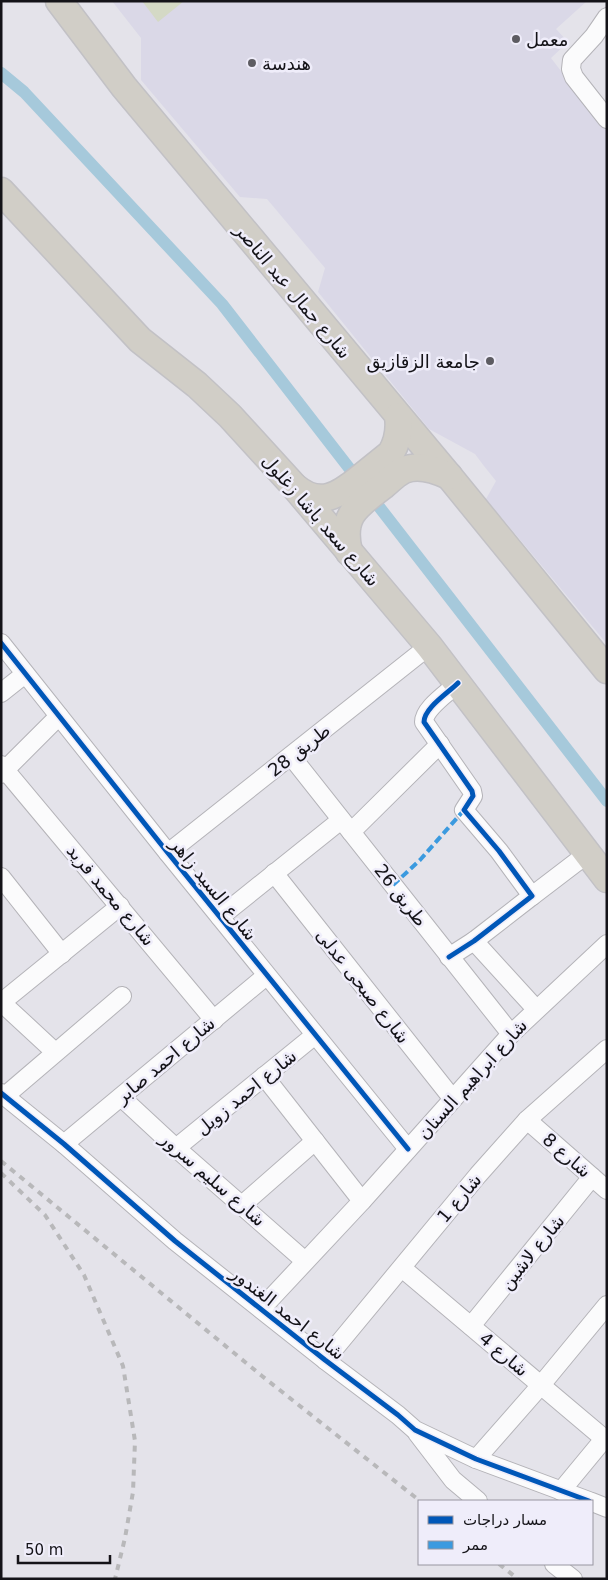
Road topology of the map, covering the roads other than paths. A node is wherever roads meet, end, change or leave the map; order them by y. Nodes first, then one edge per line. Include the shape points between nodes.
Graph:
1 (43, 1) edge
2 (59, 1) edge
3 (607, 17) edge
4 (99, 54) junction
5 (601, 98) edge
6 (607, 119) edge
7 (1, 191) edge
8 (398, 416) junction
9 (397, 462) junction
10 (449, 476) junction
11 (293, 485) junction
12 (348, 500) junction
13 (349, 552) junction
14 (1, 643) edge
15 (429, 646) junction
16 (607, 670) edge
17 (25, 674) junction
18 (458, 683) junction
19 (1, 693) edge
20 (59, 716) junction
21 (440, 744) junction
22 (290, 756) junction
23 (3, 770) edge
24 (346, 826) junction
25 (168, 853) junction
26 (587, 854) junction
27 (274, 873) junction
28 (1, 877) edge
29 (607, 879) edge
30 (532, 896) junction
31 (120, 906) junction
32 (220, 917) junction
33 (474, 941) junction
34 (607, 944) edge
35 (62, 954) junction
36 (449, 956) junction
37 (266, 976) junction
38 (122, 996) dead end
39 (2, 1002) edge
40 (536, 1009) junction
41 (214, 1020) junction
42 (511, 1034) junction
43 (315, 1036) junction
44 (607, 1050) edge
45 (55, 1052) junction
46 (264, 1076) junction
47 (3, 1094) edge
48 (122, 1097) junction
49 (452, 1098) junction
50 (527, 1120) junction
51 (315, 1141) junction
52 (64, 1144) junction
53 (176, 1148) junction
54 (408, 1149) junction
55 (592, 1177) junction
56 (607, 1190) edge
57 (362, 1201) junction
58 (242, 1205) junction
59 (306, 1261) junction
60 (402, 1268) junction
61 (261, 1309) junction
62 (605, 1310) edge
63 (471, 1326) junction
64 (326, 1360) junction
65 (540, 1385) junction
66 (415, 1430) junction
67 (606, 1440) edge
68 (476, 1459) junction
69 (561, 1491) junction
70 (477, 1500) edge
71 (584, 1500) edge
72 (593, 1503) edge
73 (607, 1508) edge

1 - 4 highway via 76,42 84,49
2 - 4 highway, شارع جمال عبد الناصر
3 - 5 street via 571,64 572,73
4 - 8 highway, شارع جمال عبد الناصر
5 - 6 street
7 - 11 highway, شارع سعد باشا زغلول via 140,340 230,416
8 - 9 highway
8 - 10 highway, شارع جمال عبد الناصر
9 - 10 highway
9 - 12 highway
10 - 16 highway, شارع جمال عبد الناصر
11 - 12 highway via 316,498
11 - 13 highway, شارع سعد باشا زغلول
12 - 13 highway
13 - 15 highway, شارع سعد باشا زغلول
14 - 17 street, شارع السيد زاهر
15 - 18 highway, شارع سعد باشا زغلول
15 - 22 street, طريق 28
17 - 19 street
17 - 20 street, شارع السيد زاهر
18 - 21 street via 424,717 425,725
18 - 26 highway, شارع سعد باشا زغلول
20 - 23 street
20 - 25 street, شارع السيد زاهر
21 - 24 street
21 - 30 street via 472,790 473,796 464,810
22 - 24 street, طريق 26
22 - 25 street, طريق 28
23 - 31 street, شارع محمد فريد
24 - 27 street
24 - 36 street, طريق 26
25 - 32 street, شارع السيد زاهر
26 - 29 highway, شارع سعد باشا زغلول
26 - 30 street
27 - 32 street
27 - 49 street, شارع صبحى عدلى
28 - 35 street
30 - 33 street
31 - 35 street
31 - 41 street, شارع محمد فريد
32 - 37 street, شارع السيد زاهر
33 - 36 street
33 - 40 street
34 - 40 street, شارع ابراهيم السنان
35 - 39 street
36 - 42 street, طريق 26
37 - 41 street, شارع احمد صابر
37 - 43 street, شارع السيد زاهر
38 - 45 street
39 - 45 street
40 - 42 street, شارع ابراهيم السنان
41 - 48 street, شارع احمد صابر
42 - 49 street, شارع ابراهيم السنان
43 - 46 street, شارع احمد زويل
43 - 54 street, شارع السيد زاهر
44 - 50 street, شارع 1
45 - 47 street
46 - 51 street
46 - 53 street, شارع احمد زويل
47 - 52 street, شارع احمد الغندور
48 - 52 street, شارع احمد صابر
48 - 53 street, شارع سليم سرور
49 - 54 street, شارع ابراهيم السنان
50 - 55 street, شارع 8
50 - 60 street, شارع 1 via 478,1174
51 - 57 street
51 - 58 street
52 - 61 street, شارع احمد الغندور via 175,1241
53 - 58 street, شارع سليم سرور
54 - 57 street, شارع ابراهيم السنان
55 - 56 street, شارع 8
55 - 63 street, شارع لاشين
57 - 59 street, شارع ابراهيم السنان
58 - 59 street, شارع سليم سرور
59 - 61 street, شارع ابراهيم السنان
60 - 63 street, شارع 4
60 - 64 street, شارع 1
61 - 64 street, شارع احمد الغندور
62 - 65 street
63 - 65 street, شارع 4
64 - 66 street, شارع احمد الغندور
65 - 67 street, شارع 4
65 - 68 street
66 - 68 street, شارع احمد الغندور
66 - 70 street via 453,1480
67 - 69 street
68 - 69 street, شارع احمد الغندور
69 - 71 street, شارع احمد الغندور
72 - 73 street, شارع احمد الغندور

